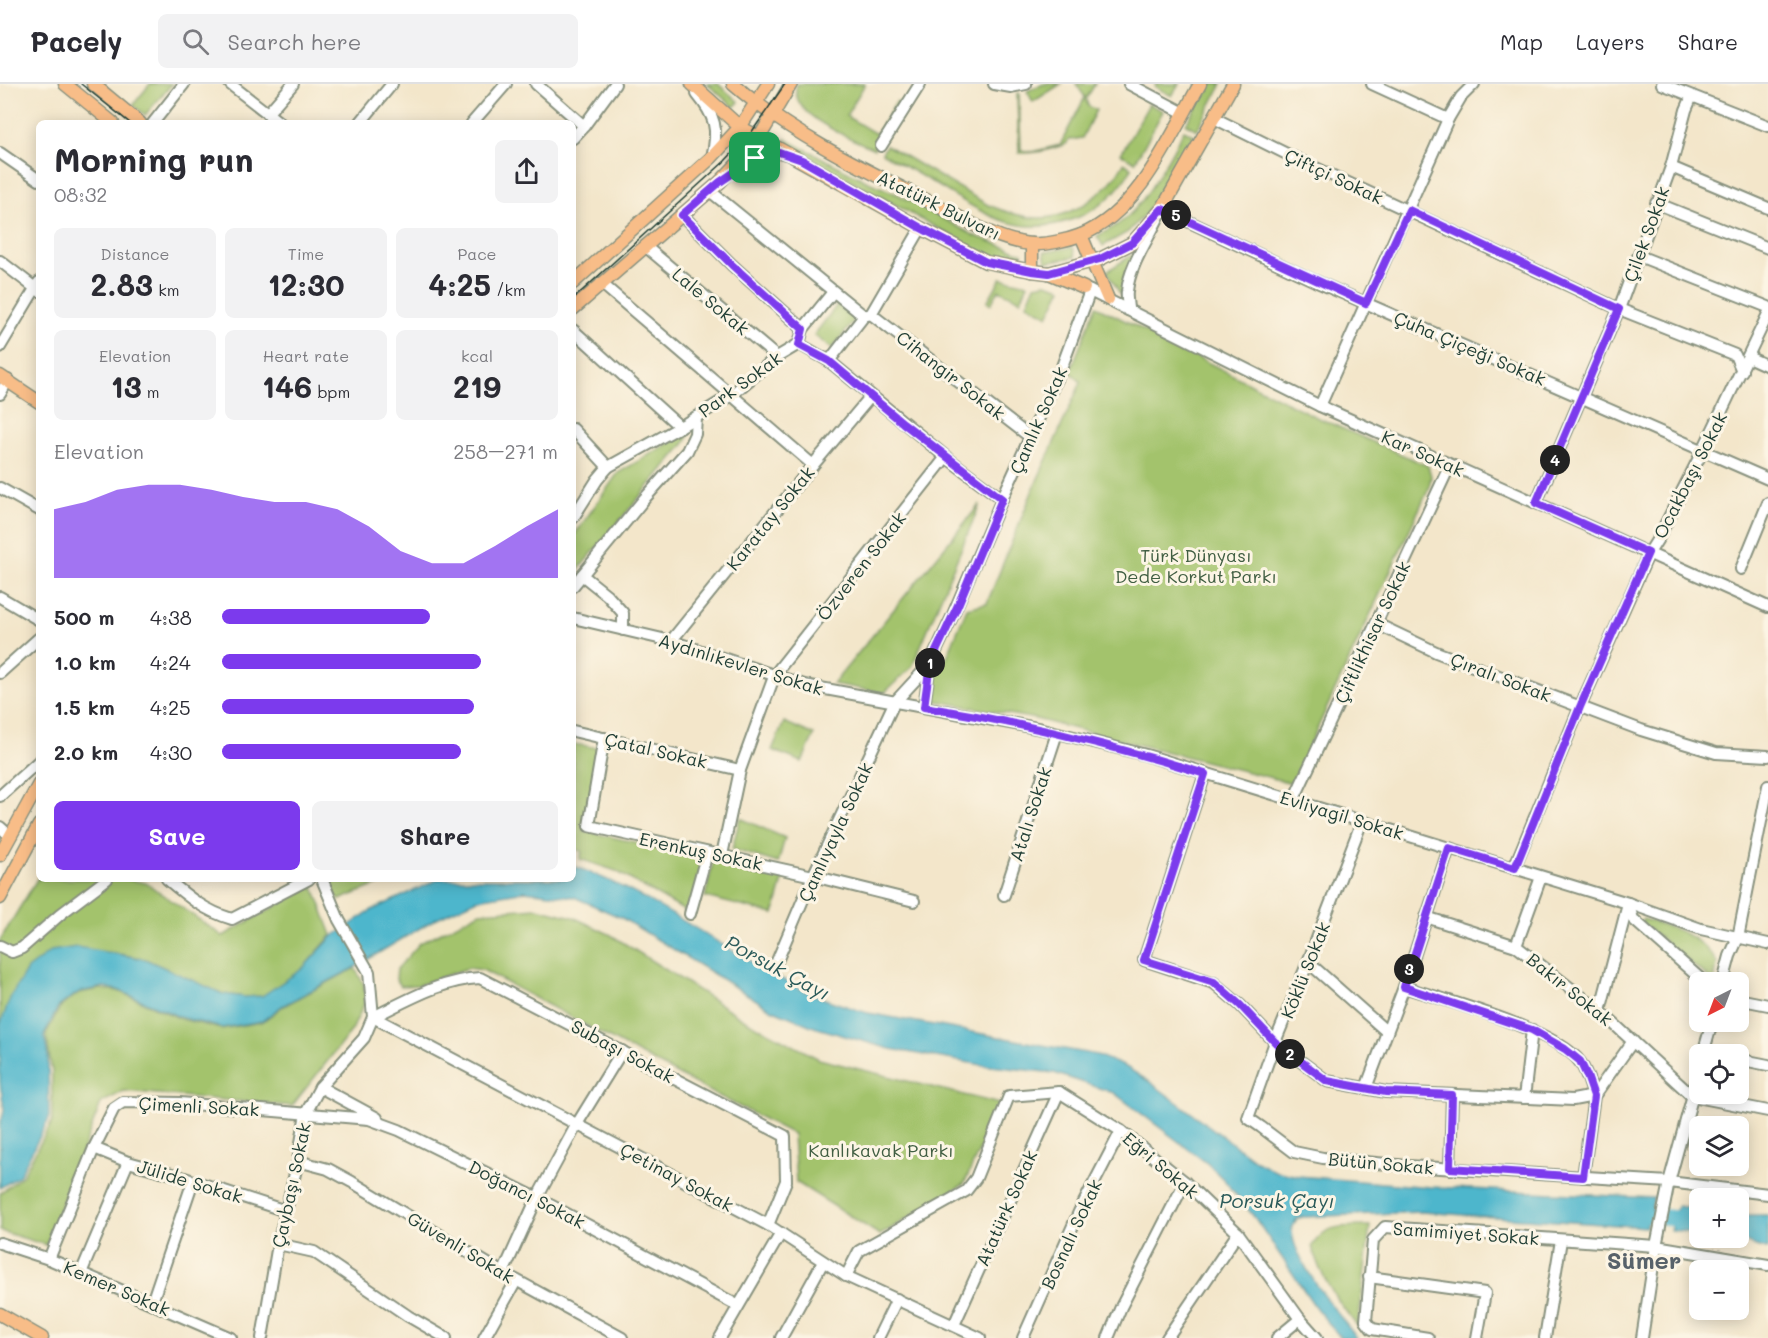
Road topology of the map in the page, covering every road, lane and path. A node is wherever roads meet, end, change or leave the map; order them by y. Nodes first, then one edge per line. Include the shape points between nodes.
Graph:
1 (65, 84) edge
2 (93, 84) edge
3 (184, 84) edge
4 (293, 84) edge
5 (392, 84) edge
6 (506, 84) edge
7 (536, 84) edge
8 (615, 84) edge
9 (691, 84) edge
10 (733, 84) edge
11 (768, 84) edge
12 (791, 84) edge
13 (920, 84) edge
14 (994, 84) edge
15 (1026, 84) edge
16 (1129, 84) edge
17 (1200, 84) edge
18 (1233, 84) edge
19 (1372, 84) edge
20 (1474, 84) edge
21 (1662, 84) edge
22 (234, 85) edge
23 (1692, 96) junction
24 (756, 104) junction
25 (1184, 113) junction
26 (267, 114) junction
27 (773, 116) junction
28 (1214, 118) junction
29 (1448, 119) junction
30 (109, 120) edge
31 (136, 120) edge
32 (155, 120) edge
33 (276, 120) edge
34 (362, 120) edge
35 (475, 120) edge
36 (584, 126) junction
37 (1768, 126) edge
38 (740, 127) junction
39 (576, 135) edge
40 (759, 138) junction
41 (881, 146) dead end
42 (0, 153) edge
43 (712, 157) junction
44 (802, 160) junction
45 (1671, 167) junction
46 (36, 178) edge
47 (720, 182) junction
48 (710, 191) junction
49 (1656, 203) junction
50 (1768, 208) edge
51 (1162, 209) junction
52 (1409, 210) junction
53 (682, 215) junction
54 (921, 228) junction
55 (1081, 235) junction
56 (1032, 244) junction
57 (645, 246) junction
58 (1768, 248) edge
59 (1639, 256) junction
60 (0, 261) edge
61 (1092, 261) junction
62 (1032, 271) junction
63 (1049, 273) junction
64 (576, 280) edge
65 (601, 284) junction
66 (36, 286) edge
67 (36, 290) edge
68 (1087, 290) junction
69 (832, 292) junction
70 (1108, 299) junction
71 (1366, 303) junction
72 (576, 306) edge
73 (1768, 307) edge
74 (1619, 309) junction
75 (1128, 310) junction
76 (1768, 314) edge
77 (868, 315) junction
78 (803, 329) junction
79 (576, 333) edge
80 (799, 345) junction
81 (0, 347) edge
82 (777, 357) junction
83 (1748, 357) junction
84 (829, 361) junction
85 (1768, 366) edge
86 (1742, 371) junction
87 (4, 378) edge
88 (0, 394) edge
89 (730, 396) junction
90 (871, 396) junction
91 (1582, 397) junction
92 (36, 400) edge
93 (1320, 406) junction
94 (696, 417) junction
95 (680, 427) junction
96 (576, 432) edge
97 (1030, 437) junction
98 (1703, 450) junction
99 (946, 457) junction
100 (813, 465) junction
101 (1450, 465) junction
102 (608, 466) junction
103 (1768, 479) edge
104 (0, 488) edge
105 (1002, 499) junction
106 (1536, 503) junction
107 (1768, 503) edge
108 (36, 508) edge
109 (576, 513) edge
110 (1648, 553) junction
111 (1741, 569) dead end
112 (582, 575) junction
113 (576, 582) edge
114 (0, 597) edge
115 (1768, 607) edge
116 (36, 618) edge
117 (576, 619) edge
118 (1377, 624) junction
119 (623, 630) junction
120 (36, 641) edge
121 (671, 641) junction
122 (930, 664) junction
123 (0, 673) edge
124 (775, 674) junction
125 (894, 703) junction
126 (911, 705) joint
127 (924, 707) junction
128 (1580, 707) junction
129 (576, 733) edge
130 (1057, 733) junction
131 (604, 738) junction
132 (1768, 756) edge
133 (36, 764) edge
134 (740, 770) junction
135 (1205, 774) junction
136 (1768, 786) edge
137 (36, 789) edge
138 (0, 796) edge
139 (1294, 799) junction
140 (1362, 821) junction
141 (0, 827) edge
142 (36, 831) edge
143 (10, 836) junction
144 (1449, 848) junction
145 (707, 853) junction
146 (0, 855) edge
147 (722, 855) junction
148 (1756, 856) junction
149 (1768, 858) edge
150 (1515, 868) junction
151 (813, 876) junction
152 (1541, 877) junction
153 (103, 882) edge
154 (171, 882) edge
155 (303, 882) edge
156 (323, 882) edge
157 (1004, 895) dead end
158 (0, 898) edge
159 (914, 901) dead end
160 (1628, 903) junction
161 (690, 914) dead end
162 (1426, 917) junction
163 (1738, 938) junction
164 (1768, 944) edge
165 (0, 946) edge
166 (1516, 946) junction
167 (777, 961) dead end
168 (1308, 962) junction
169 (1693, 972) edge
170 (1726, 972) edge
171 (1404, 987) junction
172 (1749, 1001) edge
173 (1768, 1005) edge
174 (1600, 1011) junction
175 (373, 1017) junction
176 (1532, 1030) junction
177 (1387, 1032) junction
178 (1633, 1041) junction
179 (1275, 1042) junction
180 (622, 1051) junction
181 (1749, 1061) edge
182 (1768, 1065) edge
183 (320, 1087) junction
184 (1366, 1088) junction
185 (1059, 1092) junction
186 (1689, 1093) edge
187 (1452, 1095) junction
188 (1594, 1096) junction
189 (1524, 1098) junction
190 (1690, 1104) edge
191 (1733, 1104) edge
192 (1768, 1111) edge
193 (306, 1113) junction
194 (1248, 1118) joint
195 (577, 1124) junction
196 (399, 1130) junction
197 (1121, 1131) junction
198 (94, 1148) junction
199 (298, 1161) junction
200 (128, 1162) junction
201 (1450, 1168) junction
202 (1583, 1177) junction
203 (193, 1181) junction
204 (1185, 1182) junction
205 (1670, 1182) junction
206 (1768, 1194) edge
207 (537, 1198) junction
208 (286, 1211) junction
209 (768, 1225) junction
210 (781, 1233) junction
211 (1238, 1233) junction
212 (1561, 1239) junction
213 (0, 1243) edge
214 (278, 1244) junction
215 (1656, 1245) junction
216 (49, 1259) junction
217 (823, 1262) junction
218 (1768, 1264) edge
219 (81, 1273) junction
220 (503, 1273) junction
221 (846, 1276) junction
222 (1369, 1277) junction
223 (516, 1281) junction
224 (897, 1299) junction
225 (152, 1302) junction
226 (737, 1305) junction
227 (0, 1314) edge
228 (1300, 1319) junction
229 (954, 1325) junction
230 (973, 1336) edge
231 (42, 1338) edge
232 (231, 1338) edge
233 (262, 1338) edge
234 (446, 1338) edge
235 (484, 1338) edge
236 (622, 1338) edge
237 (720, 1338) edge
238 (781, 1338) edge
239 (878, 1338) edge
240 (1023, 1338) edge
241 (1108, 1338) edge
242 (1167, 1338) edge
243 (1277, 1338) edge
244 (1317, 1338) edge
245 (1428, 1338) edge
246 (1478, 1338) edge
247 (1545, 1338) edge
248 (1642, 1338) edge

1 - 30 main road
2 - 31 main road
3 - 32 street
4 - 26 street
5 - 34 street
6 - 35 street
7 - 36 street
8 - 36 street
9 - 38 main road, Atatürk Bulvarı
9 - 43 street via 714,120
10 - 24 main road, Atatürk Bulvarı
11 - 24 main road
12 - 27 main road
13 - 41 street
14 - 15 street
16 - 25 street
17 - 25 main road, Atatürk Bulvarı
18 - 28 main road, Atatürk Bulvarı
19 - 29 street
20 - 29 street
21 - 23 street
22 - 26 street
23 - 37 street
23 - 45 street, Çilek Sokak
24 - 27 main road, Atatürk Bulvarı
24 - 38 main road
25 - 55 main road, Atatürk Bulvarı via 1142,185 1122,207
26 - 33 street
27 - 40 main road
27 - 56 main road, Atatürk Bulvarı via 867,171 985,230
28 - 51 main road, Atatürk Bulvarı
28 - 52 street, Çiftçi Sokak
29 - 52 street
36 - 39 street
38 - 40 main road, Atatürk Bulvarı
38 - 43 main road
40 - 44 main road, Atatürk Bulvarı
40 - 47 main road
42 - 46 street
43 - 64 main road
44 - 47 street via 779,152 755,158
44 - 54 main road, Atatürk Bulvarı
45 - 49 street, Çilek Sokak
45 - 50 street
47 - 48 main road
48 - 53 main road
48 - 69 street, Cihangir Sokak
49 - 58 street
49 - 59 street, Çilek Sokak
51 - 61 main road, Atatürk Bulvarı via 1132,243
51 - 71 street, Çuha Çiçeği Sokak
51 - 75 street via 1134,268 1127,291
52 - 71 street
52 - 74 street, Çiftçi Sokak
53 - 57 main road
53 - 78 street
54 - 62 main road, Atatürk Bulvarı via 986,262
54 - 77 street
55 - 56 main road, Atatürk Bulvarı
55 - 61 main road
56 - 62 main road
57 - 65 main road
57 - 82 street, Lale Sokak
59 - 73 street
59 - 74 street, Çilek Sokak
60 - 66 street
61 - 63 main road, Atatürk Bulvarı
61 - 70 main road
62 - 63 main road, Atatürk Bulvarı
63 - 68 main road
65 - 72 main road
65 - 89 street
67 - 81 street
68 - 70 street, Kar Sokak
68 - 97 street, Çamlık Sokak via 1061,369
69 - 77 street, Cihangir Sokak
69 - 78 street
70 - 75 street, Kar Sokak
71 - 91 street, Çuha Çiçeği Sokak
71 - 93 street
74 - 86 street, Çiftçi Sokak via 1735,355
74 - 91 street, Çilek Sokak
75 - 93 street, Kar Sokak
76 - 83 street, Ocakbaşı Sokak
77 - 84 street
77 - 97 street, Cihangir Sokak
78 - 80 street
79 - 95 street
80 - 82 street, Park Sokak
80 - 84 street, Park Sokak
82 - 89 street, Park Sokak
83 - 85 street
83 - 86 street, Ocakbaşı Sokak
84 - 90 street, Park Sokak
86 - 98 street, Ocakbaşı Sokak
87 - 88 street
87 - 92 main road
89 - 94 street, Park Sokak
89 - 100 street
90 - 99 street, Park Sokak
90 - 100 street, Karatay Sokak
91 - 98 street, Çuha Çiçeği Sokak
91 - 106 street, Çilek Sokak
93 - 101 street, Kar Sokak
94 - 95 street, Park Sokak
94 - 112 street via 695,434 687,451
95 - 102 street, Park Sokak
96 - 102 street
97 - 105 street, Çamlık Sokak
98 - 103 street, Çuha Çiçeği Sokak
98 - 110 street, Ocakbaşı Sokak
99 - 105 street, Park Sokak
99 - 124 street, Özveren Sokak
100 - 121 street, Karatay Sokak
101 - 106 street, Kar Sokak
101 - 118 street, Çiftlikhisar Sokak
102 - 109 street, Park Sokak
104 - 108 street
105 - 122 street, Çamlık Sokak
106 - 110 street, Kar Sokak
107 - 111 street
110 - 115 street, Kar Sokak
110 - 128 street, Ocakbaşı Sokak
112 - 113 street
112 - 119 street via 623,613
114 - 116 street
117 - 119 street, Aydınlıkevler Sokak
118 - 128 street, Çıralı Sokak via 1436,652
118 - 139 street, Çiftlikhisar Sokak
119 - 121 street, Aydınlıkevler Sokak
120 - 123 street
121 - 124 street, Aydınlıkevler Sokak
122 - 125 street, Çamlık Sokak
122 - 127 street
124 - 125 street, Aydınlıkevler Sokak via 804,685
124 - 134 street, Özveren Sokak
125 - 126 street, Aydınlıkevler Sokak
125 - 151 street, Çamlıyayla Sokak
126 - 127 street, Evliyagil Sokak
127 - 130 street, Evliyagil Sokak
128 - 132 street, Çıralı Sokak via 1716,753
128 - 150 street, Ocakbaşı Sokak
129 - 131 street, Çatal Sokak
130 - 135 street, Evliyagil Sokak
130 - 157 street, Atalı Sokak
131 - 134 street, Çatal Sokak
131 - 145 street, Erenkuş Sokak via 589,826
133 - 138 street
134 - 147 street, Özveren Sokak
135 - 139 street, Evliyagil Sokak
135 - 179 street via 1144,960 1214,982
136 - 148 street
137 - 143 main road
139 - 140 street, Evliyagil Sokak
140 - 144 street, Evliyagil Sokak
140 - 168 street, Köklü Sokak
141 - 143 street
142 - 158 main road
143 - 146 main road
144 - 150 street, Evliyagil Sokak
144 - 162 street
145 - 147 street, Erenkuş Sokak
145 - 161 street
147 - 151 street, Erenkuş Sokak
148 - 149 street
148 - 163 street
150 - 152 street, Evliyagil Sokak
151 - 159 street, Erenkuş Sokak
151 - 167 street, Çamlıyayla Sokak
152 - 160 street, Evliyagil Sokak
152 - 166 street
153 - 165 street via 21,948 12,952
154 - 155 street via 214,914 232,919
156 - 175 street via 339,920 369,972
160 - 163 street, Evliyagil Sokak
160 - 169 street via 1633,920
160 - 174 street
162 - 166 street, Bakır Sokak
162 - 171 street
163 - 164 street, Evliyagil Sokak
163 - 170 street
166 - 174 street, Bakır Sokak
168 - 177 street
168 - 179 street, Köklü Sokak
171 - 176 street
171 - 177 street
172 - 173 street
174 - 178 street, Bakır Sokak
175 - 180 street, Subaşı Sokak via 439,985 480,978
175 - 183 street, Çaybaşı Sokak via 364,1038
175 - 195 street, Çetinay Sokak
176 - 188 street via 1580,1061
176 - 189 street
177 - 184 street
178 - 186 street, Bakır Sokak
178 - 188 street
179 - 184 street via 1327,1081
179 - 194 street, Köklü Sokak
180 - 195 street
180 - 209 street, Subaşı Sokak via 785,1136 786,1181
181 - 182 street
183 - 193 street, Çaybaşı Sokak
183 - 196 street
184 - 187 street
185 - 197 street, Eğri Sokak
185 - 221 street via 1009,1096 976,1178 966,1191 859,1251
185 - 229 street, Atatürk Sokak
187 - 189 street
187 - 201 street
188 - 189 street via 1572,1100
188 - 202 street
190 - 205 street
191 - 192 street
193 - 196 street, Doğancı Sokak via 369,1119
193 - 198 street, Çimenli Sokak via 123,1102 114,1108
193 - 199 street, Çaybaşı Sokak
194 - 201 street, Bütün Sokak via 1294,1152 1323,1158
195 - 207 street
195 - 209 street, Çetinay Sokak
196 - 207 street, Doğancı Sokak
197 - 204 street, Eğri Sokak
197 - 240 street, Bosnalı Sokak via 1079,1212
198 - 200 street, Jülide Sokak
198 - 216 street, Çimenli Sokak
199 - 208 street, Çaybaşı Sokak
199 - 220 street, Güvenli Sokak via 344,1177
200 - 203 street, Jülide Sokak
200 - 219 street
201 - 202 street, Bütün Sokak
202 - 205 street, Bütün Sokak
203 - 208 street, Jülide Sokak
203 - 225 street
204 - 211 street, Eğri Sokak
204 - 241 street
205 - 206 street, Bütün Sokak
205 - 215 street
207 - 220 street
207 - 226 street, Doğancı Sokak
208 - 214 street, Çaybaşı Sokak
209 - 210 street, Çetinay Sokak
210 - 217 street, Çetinay Sokak
210 - 226 street
211 - 228 street, Eğri Sokak
211 - 242 street
212 - 215 street, Samimiyet Sokak
212 - 222 street, Samimiyet Sokak via 1385,1227 1372,1240
212 - 247 street
213 - 216 street, Kemer Sokak
214 - 233 street, Çaybaşı Sokak
214 - 234 street via 314,1252
215 - 218 street, Samimiyet Sokak
215 - 248 street
216 - 219 street, Kemer Sokak
217 - 221 street, Çetinay Sokak
217 - 238 street
219 - 225 street, Kemer Sokak
220 - 223 street, Güvenli Sokak
221 - 224 street, Çetinay Sokak
222 - 245 street, Samimiyet Sokak via 1366,1321 1372,1329
222 - 246 street via 1485,1293
223 - 235 street
223 - 236 street, Güvenli Sokak
224 - 229 street, Çetinay Sokak
224 - 239 street
225 - 232 street, Kemer Sokak
226 - 237 street
227 - 231 main road
228 - 243 street
228 - 244 street, Eğri Sokak
229 - 230 street, Çetinay Sokak

